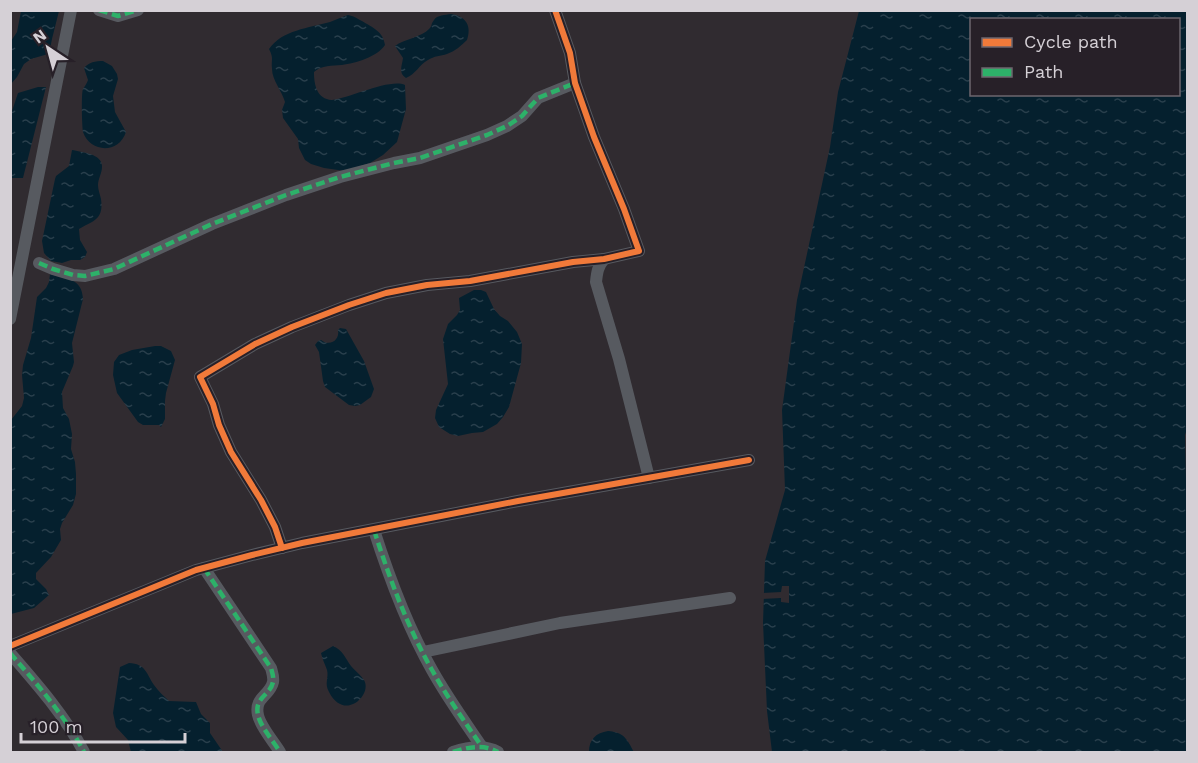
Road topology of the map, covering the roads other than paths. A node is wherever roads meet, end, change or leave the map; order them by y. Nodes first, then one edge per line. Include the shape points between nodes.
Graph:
1 (71, 10) edge
2 (99, 10) edge
3 (138, 10) edge
4 (555, 10) edge
5 (575, 83) junction
6 (604, 259) junction
7 (39, 263) dead end
8 (10, 319) edge
9 (749, 460) dead end
10 (649, 478) junction
11 (374, 530) junction
12 (282, 548) junction
13 (204, 568) junction
14 (730, 598) dead end
15 (10, 646) edge
16 (423, 652) junction
17 (10, 653) edge
18 (482, 747) junction
19 (84, 753) edge
20 (280, 753) edge
21 (453, 753) edge
22 (498, 753) edge

1 - 8 street
2 - 3 street via 118,16
4 - 5 street via 570,53
5 - 6 street via 639,251
5 - 7 street via 538,98 522,116 487,135 286,195 114,269 85,276
6 - 10 street via 596,282
6 - 12 street via 386,293 292,327 200,377 231,452 271,518
9 - 10 street
10 - 11 street
11 - 12 street
11 - 16 street
12 - 13 street
13 - 15 street
13 - 20 street via 271,668 274,680 260,699 258,717
14 - 16 street via 560,623
16 - 18 street
17 - 19 street via 50,700
18 - 21 street
18 - 22 street

